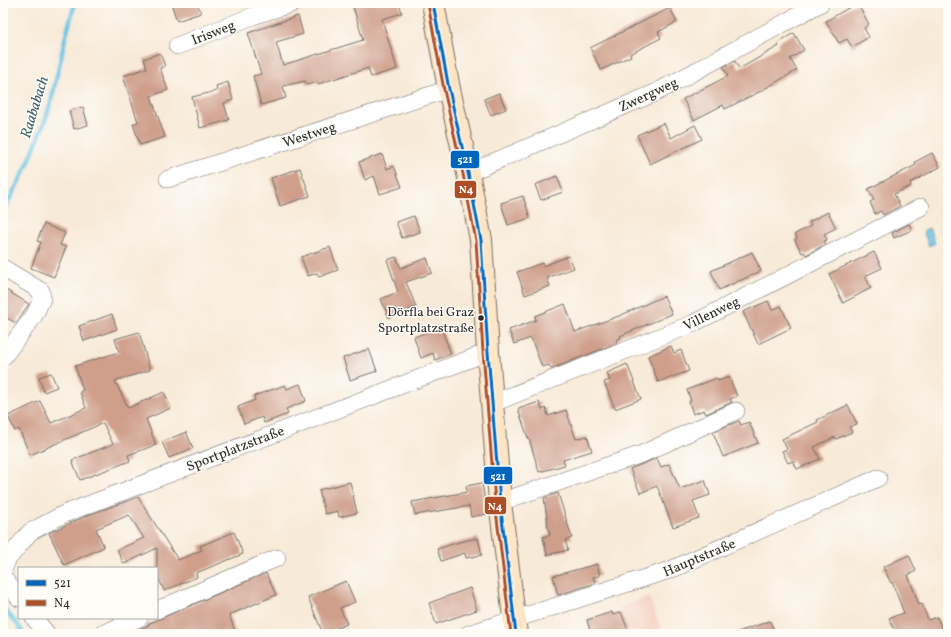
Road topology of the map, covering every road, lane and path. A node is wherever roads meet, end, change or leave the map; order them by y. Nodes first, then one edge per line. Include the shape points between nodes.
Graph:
1 (294, 3) edge
2 (433, 3) edge
3 (821, 3) edge
4 (177, 46) dead end
5 (449, 89) junction
6 (468, 173) junction
7 (168, 179) dead end
8 (921, 207) dead end
9 (3, 268) edge
10 (488, 352) junction
11 (3, 357) edge
12 (493, 403) junction
13 (736, 411) dead end
14 (878, 478) dead end
15 (500, 502) junction
16 (277, 558) dead end
17 (4, 560) edge
18 (3, 577) edge
19 (18, 597) edge
20 (158, 610) edge
21 (35, 619) edge
22 (137, 619) edge
23 (515, 627) edge
24 (47, 634) edge
25 (102, 634) edge
26 (468, 634) edge

1 - 4 street, Irisweg
2 - 5 main road
3 - 6 street, Zwergweg via 657,92
5 - 6 main road
5 - 7 street, Westweg
6 - 10 main road via 482,240
8 - 12 street, Villenweg via 692,324
9 - 11 street via 41,290 42,299 34,316
10 - 12 main road
10 - 17 street, Sportplatzstraße via 64,514 30,532
12 - 15 main road
13 - 15 street via 642,454
14 - 23 street, Hauptstraße via 670,570
15 - 23 main road
16 - 20 street
18 - 19 street
21 - 24 street
22 - 25 street
23 - 26 street, Hauptstraße

